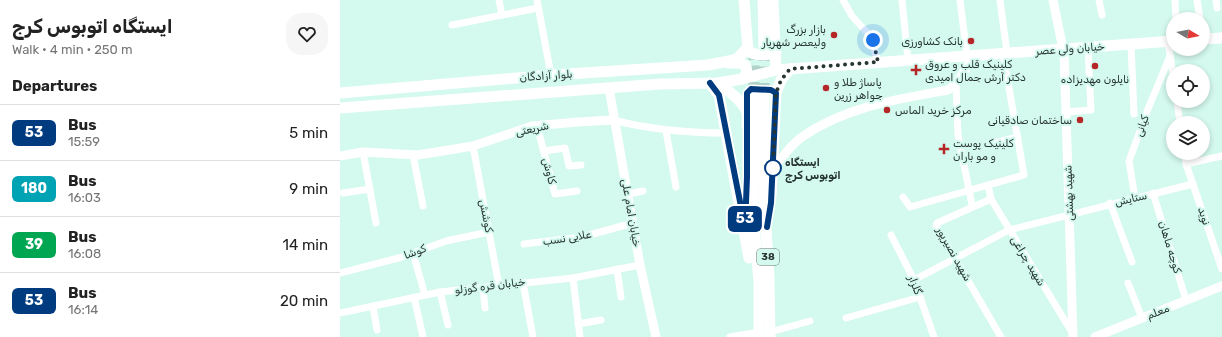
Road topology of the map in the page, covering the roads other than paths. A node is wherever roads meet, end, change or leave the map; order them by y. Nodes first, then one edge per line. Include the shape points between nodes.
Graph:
1 (499, 0) edge
2 (537, 0) edge
3 (744, 0) edge
4 (751, 0) edge
5 (763, 0) edge
6 (773, 0) edge
7 (844, 0) edge
8 (902, 0) edge
9 (960, 0) edge
10 (1000, 0) edge
11 (1053, 0) edge
12 (1099, 0) edge
13 (1174, 0) edge
14 (1197, 0) edge
15 (1216, 0) edge
16 (538, 8) junction
17 (1217, 8) dead end
18 (1175, 12) edge
19 (1199, 12) edge
20 (502, 15) junction
21 (1102, 15) dead end
22 (452, 25) dead end
23 (1210, 38) edge
24 (1222, 38) edge
25 (1166, 41) edge
26 (1131, 44) junction
27 (1088, 47) junction
28 (755, 48) junction
29 (1064, 49) junction
30 (776, 52) junction
31 (1005, 53) junction
32 (972, 56) junction
33 (1170, 56) joint
34 (908, 60) junction
35 (878, 62) junction
36 (720, 63) junction
37 (1171, 64) edge
38 (790, 69) junction
39 (776, 70) junction
40 (551, 75) junction
41 (742, 79) junction
42 (494, 80) junction
43 (714, 83) junction
44 (956, 85) junction
45 (609, 88) junction
46 (340, 93) edge
47 (776, 93) junction
48 (495, 96) junction
49 (340, 108) edge
50 (747, 112) junction
51 (1066, 112) junction
52 (1134, 114) dead end
53 (613, 120) junction
54 (537, 126) junction
55 (666, 131) junction
56 (726, 133) junction
57 (1018, 137) junction
58 (990, 144) dead end
59 (473, 146) junction
60 (544, 151) junction
61 (363, 152) junction
62 (413, 155) junction
63 (340, 156) edge
64 (1222, 156) edge
65 (1186, 160) edge
66 (1186, 164) junction
67 (581, 165) dead end
68 (773, 169) junction
69 (1193, 184) junction
70 (988, 185) junction
71 (676, 186) dead end
72 (370, 189) junction
73 (968, 189) junction
74 (577, 191) dead end
75 (643, 191) dead end
76 (343, 193) dead end
77 (1153, 193) junction
78 (628, 194) junction
79 (903, 197) dead end
80 (1135, 198) junction
81 (991, 199) junction
82 (1110, 203) junction
83 (972, 205) junction
84 (423, 206) dead end
85 (1069, 214) junction
86 (376, 223) dead end
87 (633, 223) junction
88 (745, 227) junction
89 (767, 227) junction
90 (1009, 230) junction
91 (489, 232) junction
92 (891, 235) dead end
93 (524, 244) dead end
94 (413, 253) junction
95 (954, 259) junction
96 (1132, 262) dead end
97 (640, 265) junction
98 (617, 269) junction
99 (1222, 269) edge
100 (340, 273) edge
101 (573, 278) junction
102 (914, 280) junction
103 (523, 283) junction
104 (1128, 283) dead end
105 (499, 286) junction
106 (1222, 286) edge
107 (483, 288) junction
108 (440, 292) junction
109 (425, 295) junction
110 (414, 297) junction
111 (621, 297) dead end
112 (920, 297) junction
113 (1186, 300) junction
114 (372, 306) junction
115 (486, 308) dead end
116 (340, 313) edge
117 (846, 318) dead end
118 (1142, 318) junction
119 (759, 319) junction
120 (601, 320) dead end
121 (810, 321) dead end
122 (578, 324) junction
123 (448, 325) dead end
124 (377, 330) dead end
125 (764, 334) edge
126 (1072, 336) edge
127 (424, 337) edge
128 (533, 337) edge
129 (577, 337) edge
130 (656, 337) edge
131 (730, 337) edge
132 (934, 337) edge
133 (1001, 337) edge
134 (1095, 337) edge

1 - 20 street
2 - 16 street
3 - 28 main road
4 - 28 main road
5 - 28 main road
6 - 30 main road
7 - 35 street via 852,16 871,37
8 - 34 street
9 - 32 street
10 - 31 street
11 - 29 street, شهید بهشتی
12 - 21 street
13 - 18 street
14 - 19 street
15 - 17 street
16 - 20 street
16 - 40 street
20 - 22 street
23 - 24 main road
25 - 26 main road, خیابان ولی عصر
26 - 27 main road, خیابان ولی عصر
26 - 52 street
27 - 29 main road, خیابان ولی عصر
27 - 51 street via 1091,110
28 - 30 main road via 750,53
28 - 36 main road, بلوار آزادگان
29 - 31 main road, خیابان ولی عصر
29 - 51 street, شهید بهشتی
30 - 39 main road
31 - 32 main road, خیابان ولی عصر
31 - 57 street
32 - 34 main road, خیابان ولی عصر
32 - 44 street
33 - 37 street
33 - 80 street, کیانی via 1129,161
34 - 35 main road, خیابان ولی عصر
35 - 38 main road, خیابان ولی عصر
36 - 40 main road, بلوار آزادگان
36 - 41 main road via 743,64 747,70
38 - 39 main road, خیابان ولی عصر
38 - 47 main road via 781,80
39 - 41 main road, خیابان ولی عصر
40 - 42 main road, بلوار آزادگان
41 - 43 main road, بلوار آزادگان
42 - 46 main road, بلوار آزادگان
42 - 48 main road
43 - 45 main road, بلوار آزادگان
43 - 50 main road via 734,96
43 - 56 main road via 719,95
44 - 68 street via 948,90 893,99 864,107 819,127 801,138
44 - 73 street via 958,135
45 - 48 main road, بلوار آزادگان
45 - 53 street, خیابان امام علی
47 - 50 main road via 771,90 748,90
47 - 68 main road
48 - 49 main road, بلوار آزادگان
50 - 88 main road
51 - 85 street, شهید بهشتی
53 - 54 street, شریعتی
53 - 55 street, شریعتی
53 - 78 street, خیابان امام علی
54 - 59 street, شریعتی
54 - 60 street, کاوش
55 - 56 street, شریعتی
55 - 71 street
56 - 88 main road
57 - 58 street
57 - 70 street via 1025,172 1023,176
59 - 62 street, شریعتی
59 - 91 street, کوشش
60 - 67 street via 565,148 569,166
60 - 74 street, کاوش via 555,194
61 - 62 street, شریعتی
61 - 63 street, شریعتی
61 - 72 street
62 - 84 street
64 - 66 street
65 - 66 street, نوید
66 - 69 street, نوید
68 - 89 main road
69 - 77 street, ستایش
69 - 99 street, نوید
70 - 73 street
70 - 81 street, شهید چراغی
72 - 76 street
72 - 86 street
73 - 79 street via 910,207
73 - 83 street
75 - 78 street
77 - 80 street, ستایش
77 - 113 street, کوچه ماهان
78 - 87 street, خیابان امام علی
80 - 82 street, ستایش
81 - 83 street, شهید نصیرپور
81 - 90 street, شهید چراغی
82 - 85 street, ستایش
82 - 96 street
83 - 95 street, شهید نصیرپور via 936,224
85 - 90 street, ستایش
85 - 126 street, شهید بهشتی
87 - 93 street, علایی نسب via 582,237
87 - 97 street, خیابان امام علی
88 - 119 main road
89 - 119 main road, 38 via 759,94 753,212 759,282
89 - 125 main road, 38
90 - 95 street, ستایش
90 - 126 street, شهید چراغی
91 - 94 street, کوشا via 446,241
91 - 105 street, کوشش
92 - 102 street, گلزار
94 - 100 street, کوشا
94 - 109 street
95 - 102 street, ستایش
95 - 133 street, شهید نصیرپور
97 - 98 street, خیابان قره گوزلو
97 - 130 street, خیابان امام علی
98 - 101 street, خیابان قره گوزلو
98 - 111 street
101 - 103 street, خیابان قره گوزلو
101 - 122 street
102 - 112 street, گلزار
103 - 105 street, خیابان قره گوزلو
103 - 128 street
104 - 118 street
105 - 107 street, خیابان قره گوزلو
106 - 113 street, معلم
107 - 108 street, خیابان قره گوزلو
107 - 115 street
108 - 109 street, خیابان قره گوزلو
108 - 123 street
109 - 110 street, خیابان قره گوزلو
110 - 114 street, خیابان قره گوزلو
110 - 127 street
112 - 117 street
112 - 132 street, گلزار
113 - 118 street, معلم
114 - 116 street, خیابان قره گوزلو
114 - 124 street
118 - 134 street, معلم
119 - 125 main road, 38
120 - 122 street
121 - 125 street
122 - 129 street
125 - 131 street

